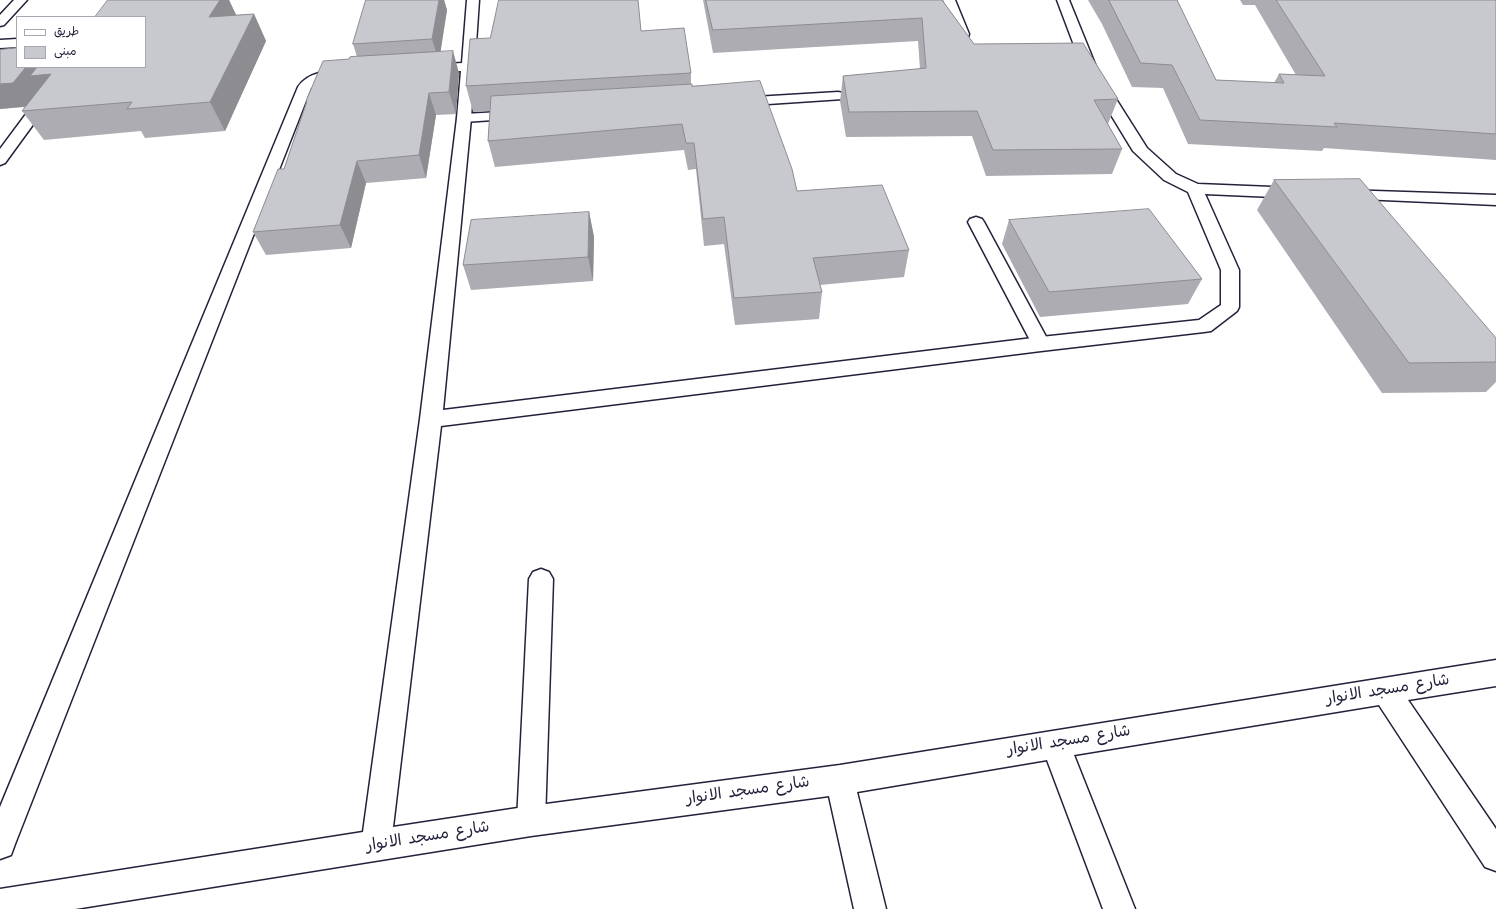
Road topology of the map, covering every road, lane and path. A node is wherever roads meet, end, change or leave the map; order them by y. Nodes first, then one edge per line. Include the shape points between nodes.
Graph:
1 (21, 0) edge
2 (473, 0) edge
3 (949, 0) edge
4 (1063, 0) edge
5 (0, 22) edge
6 (963, 34) edge
7 (16, 43) edge
8 (0, 44) edge
9 (469, 66) junction
10 (67, 68) edge
11 (413, 70) edge
12 (365, 73) edge
13 (838, 96) dead end
14 (727, 102) edge
15 (528, 114) edge
16 (464, 118) junction
17 (0, 160) edge
18 (1195, 190) junction
19 (1496, 200) edge
20 (976, 222) dead end
21 (1041, 344) junction
22 (431, 419) junction
23 (541, 580) dead end
24 (1496, 673) edge
25 (1386, 692) junction
26 (1055, 744) junction
27 (840, 780) junction
28 (531, 821) junction
29 (0, 844) edge
30 (376, 846) junction
31 (1496, 856) edge
32 (0, 905) edge
33 (870, 909) edge
34 (1119, 909) edge

1 - 5 street
2 - 9 street
3 - 6 street
4 - 18 street via 1090,69 1140,151 1170,177
7 - 8 street
9 - 11 street
9 - 16 street
10 - 17 street
12 - 29 street via 326,75 305,87
13 - 14 lane
15 - 16 lane
16 - 22 street
18 - 19 street
18 - 21 street via 1230,270 1230,306 1204,326
20 - 21 lane
21 - 22 street
22 - 30 street
23 - 28 lane
24 - 25 street, شارع مسجد الانوار
25 - 26 street, شارع مسجد الانوار
25 - 31 street
26 - 27 street, شارع مسجد الانوار
26 - 34 street
27 - 28 street, شارع مسجد الانوار
27 - 33 street
28 - 30 street, شارع مسجد الانوار
30 - 32 street, شارع مسجد الانوار

